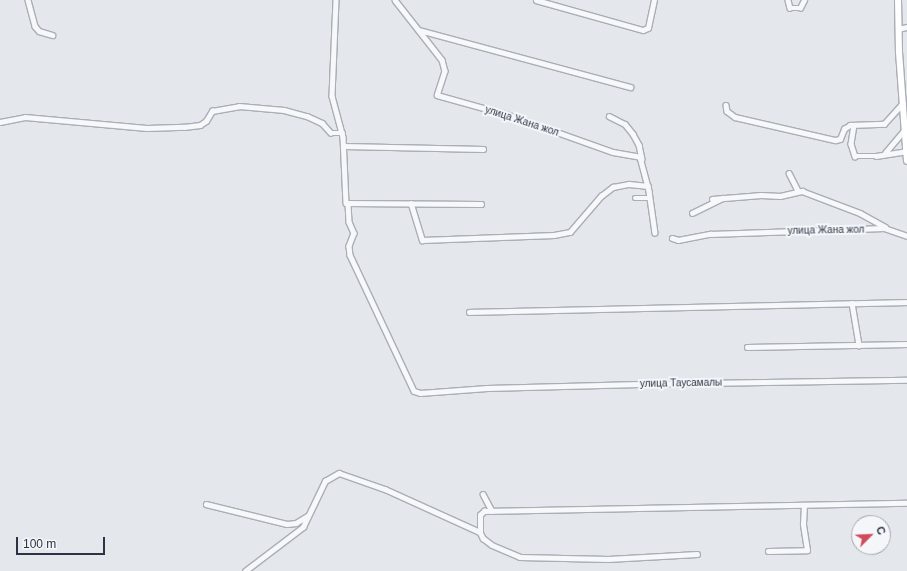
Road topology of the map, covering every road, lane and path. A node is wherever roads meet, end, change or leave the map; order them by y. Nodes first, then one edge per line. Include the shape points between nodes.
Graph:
1 (28, 0) edge
2 (336, 0) edge
3 (395, 0) edge
4 (536, 0) edge
5 (654, 0) edge
6 (788, 0) edge
7 (804, 0) edge
8 (898, 0) edge
9 (907, 27) edge
10 (898, 29) junction
11 (419, 30) junction
12 (52, 35) dead end
13 (630, 87) dead end
14 (904, 89) edge
15 (904, 101) junction
16 (726, 105) dead end
17 (609, 116) dead end
18 (0, 122) edge
19 (854, 125) junction
20 (905, 129) junction
21 (343, 133) junction
22 (344, 146) junction
23 (483, 149) dead end
24 (906, 151) junction
25 (885, 153) junction
26 (642, 159) junction
27 (907, 161) edge
28 (789, 173) dead end
29 (648, 186) junction
30 (795, 191) junction
31 (724, 197) junction
32 (635, 198) dead end
33 (650, 198) junction
34 (712, 198) dead end
35 (348, 203) junction
36 (411, 203) junction
37 (481, 204) dead end
38 (692, 213) dead end
39 (887, 228) junction
40 (655, 233) dead end
41 (907, 236) edge
42 (672, 238) dead end
43 (907, 302) edge
44 (852, 303) junction
45 (469, 312) dead end
46 (907, 344) edge
47 (859, 345) junction
48 (747, 347) dead end
49 (907, 380) edge
50 (484, 494) dead end
51 (206, 504) dead end
52 (907, 504) edge
53 (804, 506) junction
54 (492, 511) junction
55 (309, 515) junction
56 (480, 532) junction
57 (768, 551) dead end
58 (697, 554) dead end
59 (245, 571) edge

1 - 12 street via 35,26 39,31
2 - 21 street, улица Таусамалы via 332,96
3 - 11 street, улица Жана жол
4 - 5 street via 643,30 648,28
6 - 7 street via 790,8 800,8
8 - 10 street
9 - 10 street
10 - 14 street
11 - 13 street
11 - 26 street, улица Жана жол via 445,67 437,95 512,116 613,152
14 - 15 street
15 - 19 street via 884,124
15 - 20 street
16 - 19 street via 729,114 736,117 835,140 841,138 844,129
17 - 26 street via 625,124 633,134
18 - 21 street via 25,117 147,128 184,127 200,125 212,111 219,108 239,106 284,110 322,123 331,134
19 - 25 street via 851,144 855,156 876,156
20 - 24 street
20 - 25 street
21 - 22 street, улица Таусамалы
22 - 23 street
22 - 35 street, улица Таусамалы
24 - 25 street
24 - 27 street
26 - 29 street
28 - 30 street
29 - 33 street
29 - 36 street via 630,184 613,187 601,196 570,232 554,234 422,240
30 - 31 street via 780,196
30 - 39 street via 860,212
31 - 34 street
31 - 38 street
32 - 33 street
33 - 40 street
35 - 36 street
35 - 49 street, улица Таусамалы via 349,222 354,233 349,246 350,255 412,388 420,392 455,389
36 - 37 street
39 - 41 street, улица Жана жол
39 - 42 street, улица Жана жол via 710,234 678,240
43 - 44 street
44 - 45 street
44 - 47 street
46 - 47 street
47 - 48 street
50 - 54 street
51 - 55 street via 286,524 296,523
52 - 53 street
53 - 54 street
53 - 57 street via 803,524 808,550
54 - 56 street via 481,512
55 - 56 street via 325,481 330,476 345,474
55 - 59 street via 303,527
56 - 58 street via 483,538 492,544 520,557 608,559

